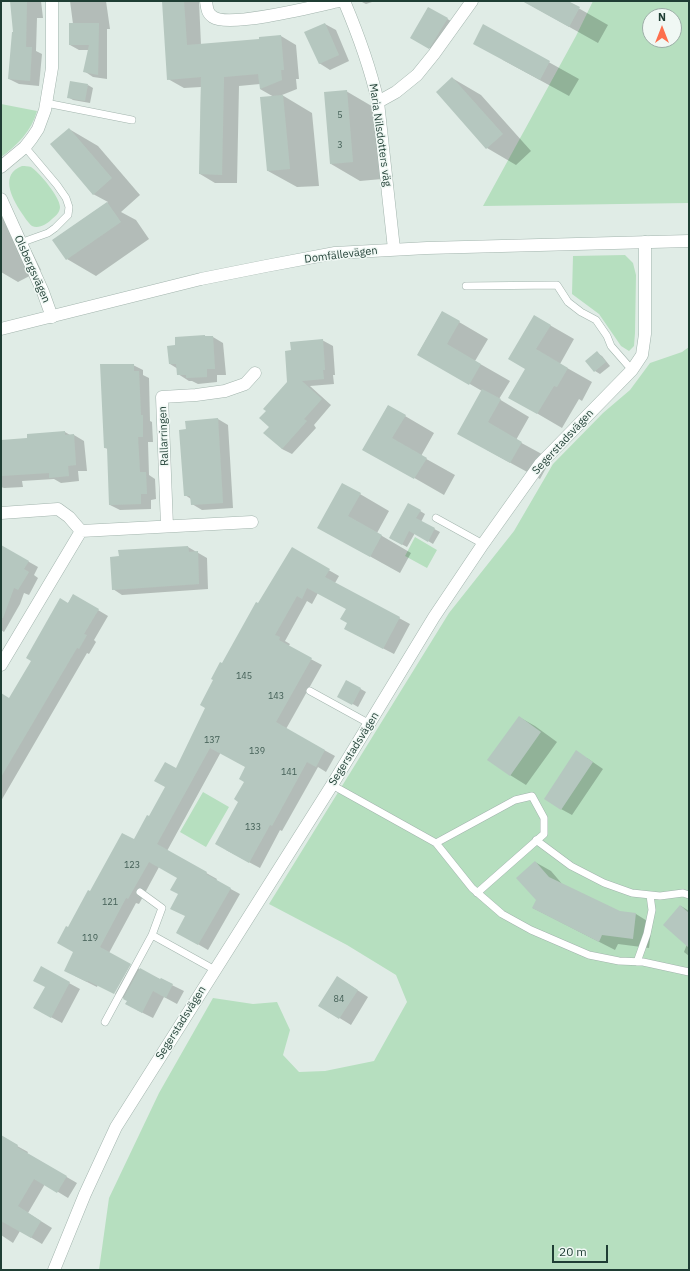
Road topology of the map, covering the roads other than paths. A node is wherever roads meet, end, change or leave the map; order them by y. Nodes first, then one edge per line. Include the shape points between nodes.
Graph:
1 (52, 1) edge
2 (206, 1) edge
3 (339, 1) edge
4 (344, 1) edge
5 (472, 1) edge
6 (378, 102) junction
7 (46, 103) junction
8 (132, 120) dead end
9 (25, 147) junction
10 (1, 168) edge
11 (1, 199) edge
12 (689, 241) edge
13 (645, 242) junction
14 (20, 243) junction
15 (394, 249) junction
16 (466, 286) dead end
17 (52, 317) junction
18 (1, 330) edge
19 (632, 370) junction
20 (255, 373) dead end
21 (1, 513) edge
22 (436, 518) dead end
23 (252, 522) dead end
24 (167, 526) junction
25 (81, 531) junction
26 (483, 544) junction
27 (1, 665) edge
28 (310, 691) dead end
29 (370, 724) junction
30 (332, 785) junction
31 (536, 840) junction
32 (436, 844) junction
33 (140, 892) dead end
34 (478, 893) junction
35 (650, 895) junction
36 (689, 895) edge
37 (152, 935) junction
38 (637, 962) junction
39 (215, 970) junction
40 (689, 972) edge
41 (105, 1022) dead end
42 (54, 1270) edge

1 - 7 street via 52,68
2 - 3 street via 208,13 223,21 276,15
4 - 6 street, Maria Nilsdotters väg via 361,42
5 - 6 street via 417,75 396,92
6 - 15 street, Maria Nilsdotters väg
7 - 8 lane
7 - 9 street via 38,128
9 - 10 street
9 - 14 lane via 57,185 69,207 68,215 55,228
11 - 14 street, Olsbergsvägen
12 - 13 street, Domfällevägen
13 - 15 street, Domfällevägen
13 - 19 street, Segerstadsvägen via 645,334 642,355
14 - 17 street, Olsbergsvägen
15 - 17 street, Domfällevägen via 335,254 266,266 201,279
16 - 19 lane via 557,285 568,302 596,320 611,346
17 - 18 street, Domfällevägen
19 - 26 street, Segerstadsvägen via 540,464
20 - 24 street, Rallarringen via 246,384 225,391 196,396 162,397
21 - 25 street via 58,509
22 - 26 lane
23 - 24 street
24 - 25 street
25 - 27 street
26 - 29 street, Segerstadsvägen via 434,618
28 - 29 lane
29 - 30 street, Segerstadsvägen
30 - 32 lane
30 - 39 street, Segerstadsvägen
31 - 32 lane via 544,834 544,818 532,796 516,800
31 - 34 lane
31 - 35 lane via 571,866 604,884 632,893
32 - 34 lane
33 - 37 lane via 162,908
34 - 38 lane via 502,914 531,930 589,955
35 - 36 lane
35 - 38 lane via 652,910
37 - 39 lane
37 - 41 lane
38 - 40 lane
39 - 42 street, Segerstadsvägen via 116,1127

